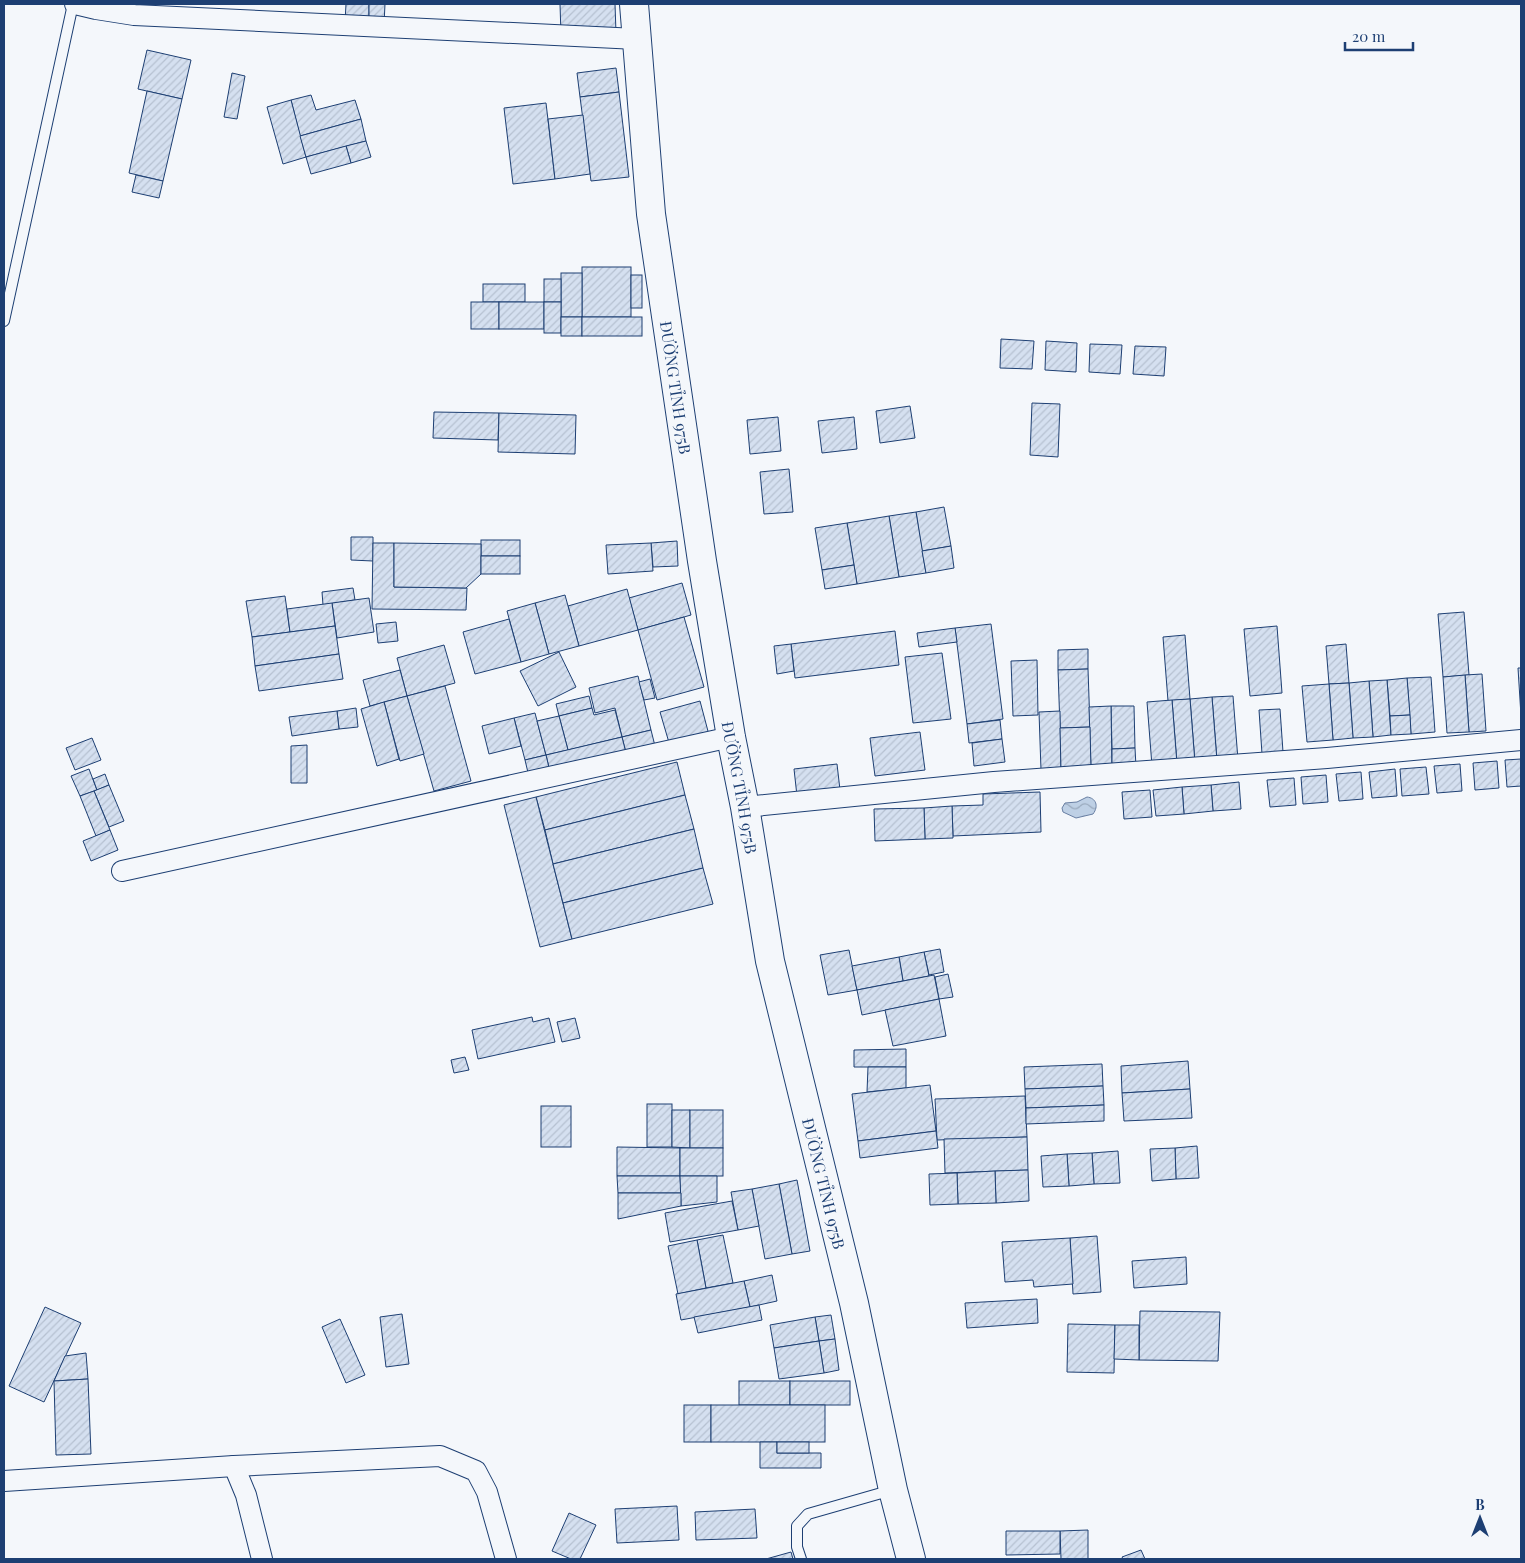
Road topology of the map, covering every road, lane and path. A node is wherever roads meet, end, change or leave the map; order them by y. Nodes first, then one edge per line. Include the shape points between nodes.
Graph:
1 (74, 4) edge
2 (634, 4) edge
3 (637, 39) junction
4 (4, 322) edge
5 (731, 737) junction
6 (1521, 740) edge
7 (745, 807) junction
8 (122, 871) dead end
9 (234, 1466) junction
10 (4, 1481) edge
11 (893, 1490) junction
12 (262, 1559) edge
13 (506, 1559) edge
14 (801, 1559) edge
15 (910, 1559) edge

1 - 3 street via 134,15
1 - 4 lane
2 - 3 main road, ĐƯỜNG TỈNH 975B
3 - 5 main road, ĐƯỜNG TỈNH 975B via 651,214
5 - 7 main road, ĐƯỜNG TỈNH 975B
5 - 8 street
6 - 7 street via 1327,758 994,782
7 - 11 main road, ĐƯỜNG TỈNH 975B via 770,961 854,1303
9 - 10 street
9 - 12 street via 246,1495
9 - 13 street via 440,1456 476,1471 487,1492
11 - 14 lane via 808,1514 797,1526 797,1547
11 - 15 main road, ĐƯỜNG TỈNH 975B

